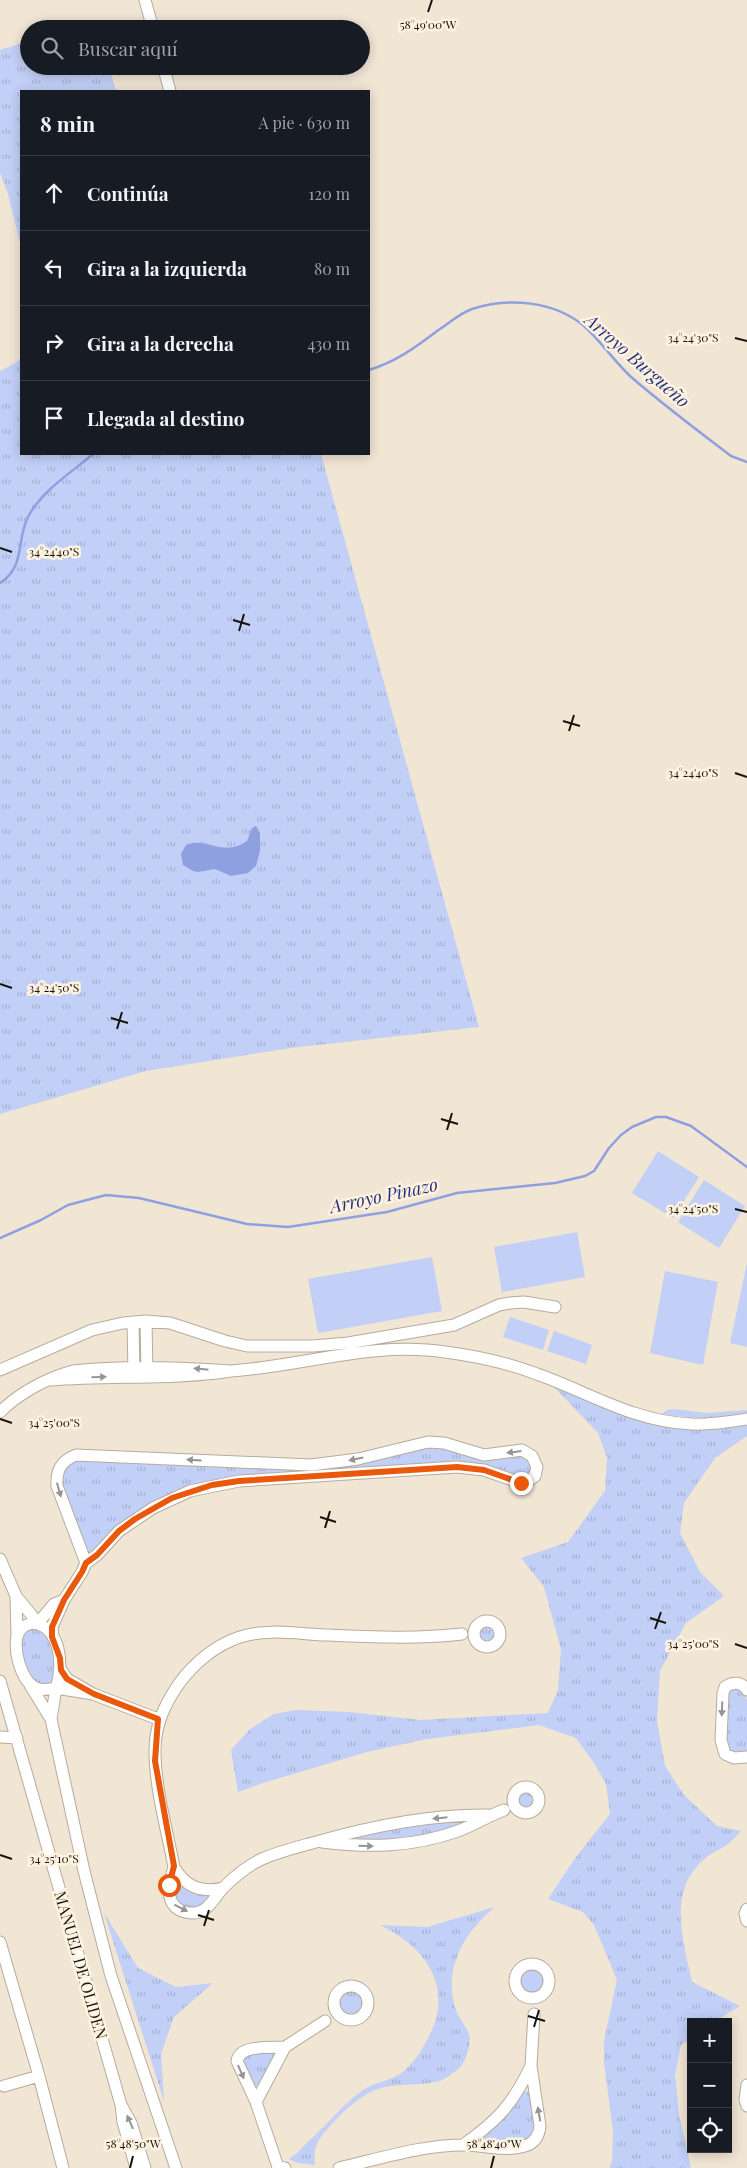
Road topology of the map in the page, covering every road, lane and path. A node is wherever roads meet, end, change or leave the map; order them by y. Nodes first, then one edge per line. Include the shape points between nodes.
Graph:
1 (145, 0) edge
2 (151, 20) edge
3 (166, 75) edge
4 (170, 90) edge
5 (556, 1307) dead end
6 (146, 1321) junction
7 (133, 1322) junction
8 (0, 1370) edge
9 (134, 1371) junction
10 (146, 1371) junction
11 (0, 1412) edge
12 (747, 1419) edge
13 (311, 1465) junction
14 (311, 1477) junction
15 (0, 1558) edge
16 (86, 1563) junction
17 (16, 1596) junction
18 (64, 1600) junction
19 (38, 1624) junction
20 (476, 1627) junction
21 (462, 1634) junction
22 (52, 1637) junction
23 (17, 1638) junction
24 (476, 1641) junction
25 (61, 1670) junction
26 (0, 1681) edge
27 (30, 1684) junction
28 (56, 1688) junction
29 (747, 1690) edge
30 (94, 1694) junction
31 (51, 1719) junction
32 (158, 1719) junction
33 (0, 1737) edge
34 (17, 1738) junction
35 (747, 1757) edge
36 (513, 1798) junction
37 (504, 1810) junction
38 (518, 1811) junction
39 (488, 1816) junction
40 (318, 1841) junction
41 (174, 1866) junction
42 (223, 1888) junction
43 (747, 1909) edge
44 (747, 1921) edge
45 (0, 1942) edge
46 (542, 1996) junction
47 (524, 1997) junction
48 (334, 2004) junction
49 (534, 2014) junction
50 (344, 2018) junction
51 (325, 2021) junction
52 (285, 2047) junction
53 (531, 2066) junction
54 (39, 2076) junction
55 (747, 2085) edge
56 (1, 2087) edge
57 (256, 2102) junction
58 (122, 2104) junction
59 (747, 2106) edge
60 (463, 2145) junction
61 (63, 2168) edge
62 (136, 2168) edge
63 (145, 2168) edge
64 (176, 2168) edge
65 (280, 2168) edge
66 (338, 2168) edge

1 - 2 street
3 - 4 street
5 - 6 street via 510,1303 454,1325 312,1346 238,1344 170,1323
6 - 7 street
6 - 10 street
7 - 8 street via 92,1330
7 - 9 street
9 - 10 street
9 - 11 street via 73,1371 29,1390
10 - 12 street via 206,1375 371,1351 425,1350 520,1368 609,1404 659,1420 704,1424
13 - 14 street
14 -> 13 street via 473,1468 521,1483 535,1476 537,1467 532,1456 522,1450 484,1455 437,1442
13 -> 16 street via 86,1454 69,1458 59,1468 57,1486
14 - 16 street via 239,1481 190,1490 135,1519
15 - 17 street
16 - 18 street
17 - 19 street
17 - 23 street
18 - 19 street via 54,1604
18 - 22 street via 52,1627
19 - 22 street
19 - 23 street via 25,1625
20 - 21 street
20 - 24 street
20 - 24 street via 483,1622 491,1622 498,1628 500,1636 495,1644 487,1647
21 - 24 street
21 - 32 street via 382,1638 274,1633 240,1637 208,1654 188,1672
22 - 25 street
23 - 27 street via 20,1666
25 - 28 street
25 - 30 street via 67,1679
26 - 34 street, MANUEL DE OLIDEN
27 - 28 street via 38,1689
27 - 31 street
28 - 30 street
28 - 31 street
29 -> 35 street via 740,1683 725,1687 721,1740 725,1754 734,1758
30 - 32 street
31 - 64 street via 111,1976
32 - 41 street via 156,1767
33 - 34 street
34 - 58 street, MANUEL DE OLIDEN
36 - 37 street
36 - 38 street
36 - 38 street via 525,1787 536,1793 535,1809 527,1813
37 - 38 street
37 - 39 street
39 -> 40 street via 470,1815 382,1825
40 -> 39 street via 362,1846 408,1843 460,1830
40 - 42 street via 260,1860
41 - 42 street via 184,1881 197,1889
41 -> 42 street via 168,1893 173,1904 184,1912 193,1913 206,1908
43 - 44 street
45 - 54 street
46 - 47 street
46 - 47 street via 550,1980 545,1969 534,1964 522,1967 515,1976 516,1988
46 - 49 street
47 - 49 street
48 - 50 street
48 - 50 street via 342,1988 353,1986 363,1991 368,2001 365,2012 356,2019
48 - 51 street
49 - 53 street
50 - 51 street
51 - 52 street
52 - 57 street
52 -> 57 street via 250,2050 238,2058 238,2067
53 - 60 street via 504,2111
60 -> 53 street via 510,2148 533,2142 540,2126
54 - 56 street
54 - 61 street
55 - 59 street
57 - 65 street
58 - 62 street, MANUEL DE OLIDEN via 123,2122
63 -> 58 street, MANUEL DE OLIDEN
60 - 66 street via 405,2152

